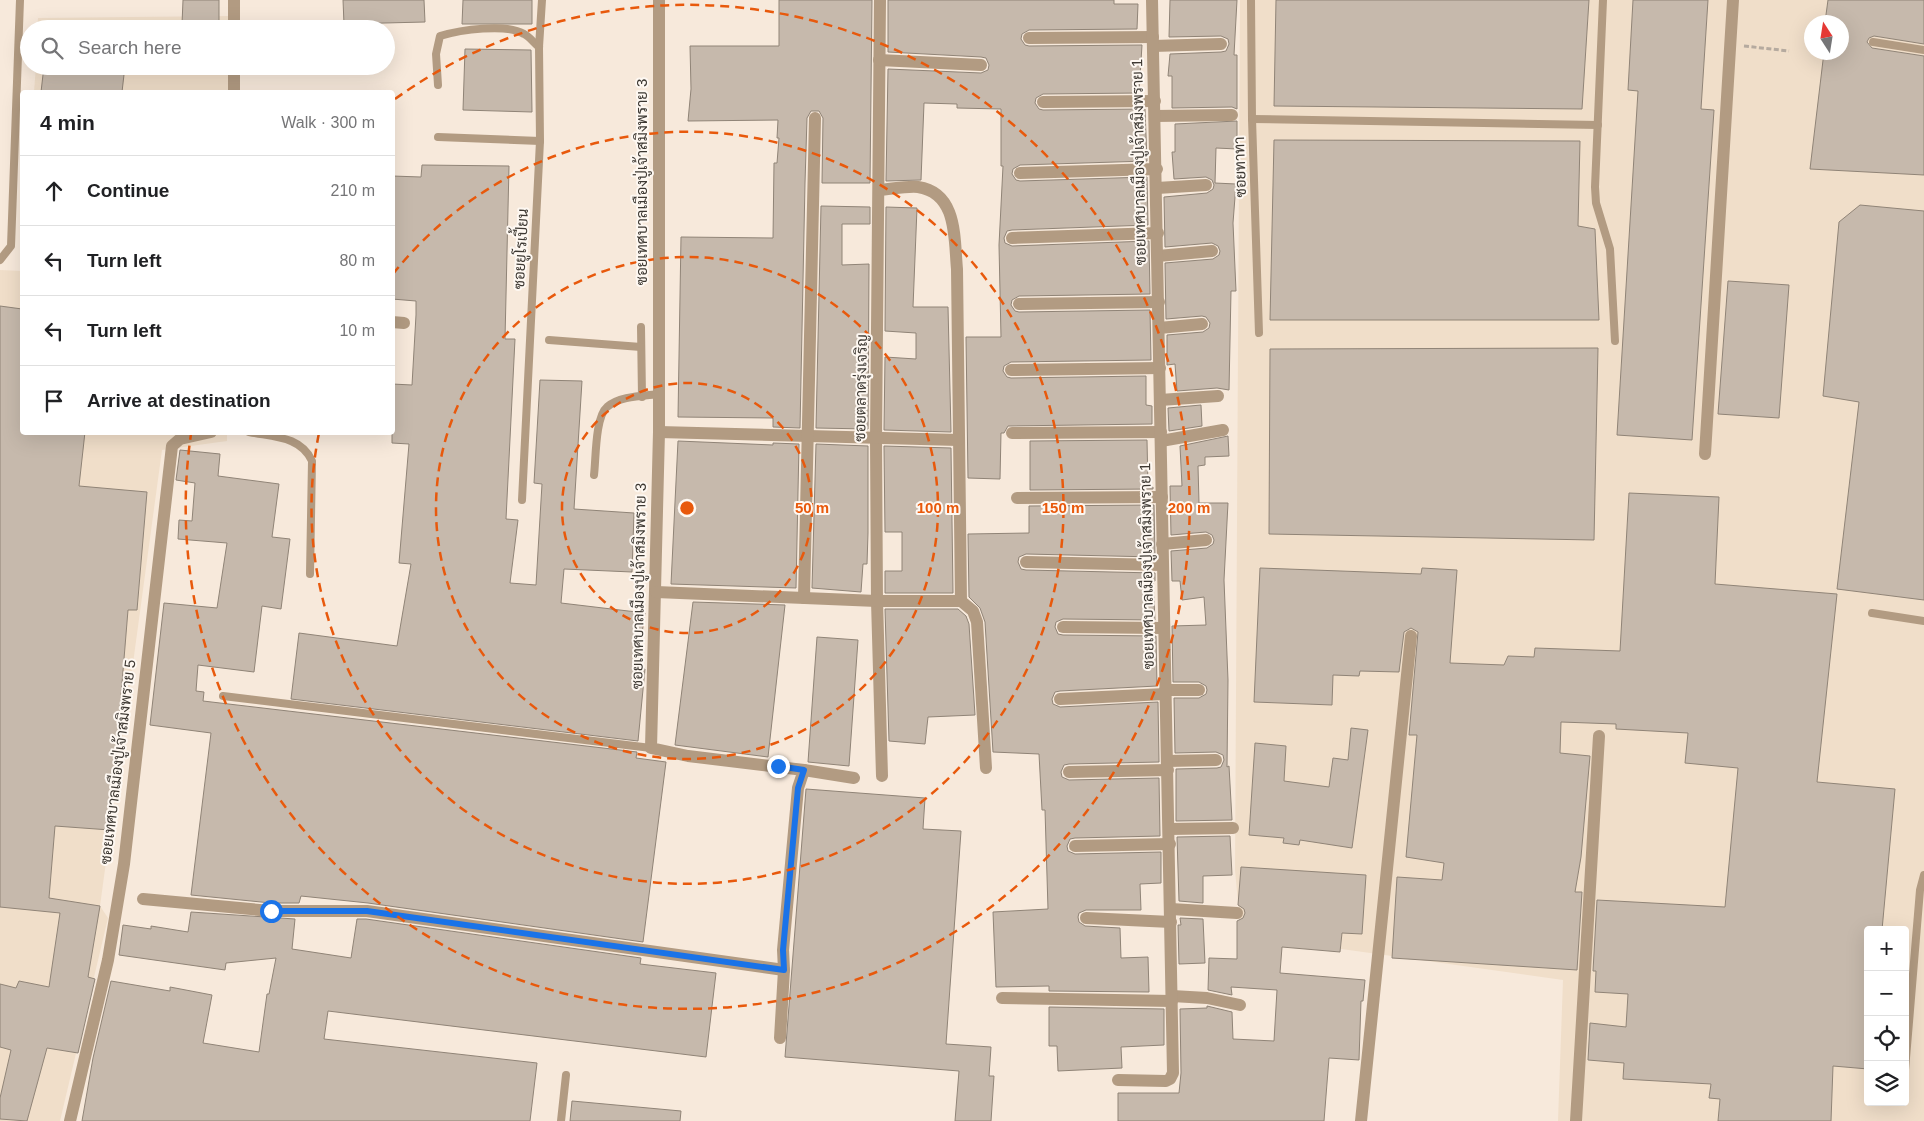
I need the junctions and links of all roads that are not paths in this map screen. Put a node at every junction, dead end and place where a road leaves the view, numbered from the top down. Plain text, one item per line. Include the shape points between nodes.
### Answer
1 (20, 0) edge
2 (234, 0) edge
3 (542, 0) edge
4 (658, 0) edge
5 (880, 0) edge
6 (1152, 0) edge
7 (1251, 0) edge
8 (1603, 0) edge
9 (1733, 0) edge
10 (234, 20) edge
11 (1029, 38) dead end
12 (1153, 41) junction
13 (1873, 42) dead end
14 (1221, 44) dead end
15 (539, 47) junction
16 (1924, 50) edge
17 (879, 60) junction
18 (981, 65) dead end
19 (234, 75) edge
20 (438, 85) dead end
21 (234, 90) edge
22 (1155, 101) junction
23 (1043, 102) dead end
24 (1232, 115) dead end
25 (1155, 116) junction
26 (815, 118) dead end
27 (1252, 119) junction
28 (1598, 125) junction
29 (438, 137) dead end
30 (540, 141) junction
31 (1157, 169) junction
32 (1020, 173) dead end
33 (1206, 185) dead end
34 (1157, 188) junction
35 (880, 190) junction
36 (1158, 232) junction
37 (1012, 238) dead end
38 (1212, 251) dead end
39 (1158, 256) junction
40 (0, 260) edge
41 (1159, 302) junction
42 (1019, 304) dead end
43 (1202, 324) dead end
44 (641, 327) dead end
45 (1159, 328) junction
46 (1259, 333) dead end
47 (549, 340) dead end
48 (1615, 341) dead end
49 (641, 347) junction
50 (1160, 368) junction
51 (1011, 370) dead end
52 (659, 394) junction
53 (1218, 396) dead end
54 (642, 397) junction
55 (1160, 400) junction
56 (1223, 430) dead end
57 (659, 432) junction
58 (1012, 433) dead end
59 (198, 435) edge
60 (262, 435) edge
61 (808, 437) junction
62 (1161, 437) junction
63 (876, 439) junction
64 (958, 440) junction
65 (1705, 454) dead end
66 (594, 475) dead end
67 (1162, 497) junction
68 (1017, 498) dead end
69 (522, 500) dead end
70 (1206, 540) dead end
71 (1162, 544) junction
72 (1026, 562) dead end
73 (1162, 565) junction
74 (310, 574) dead end
75 (656, 592) junction
76 (804, 598) junction
77 (961, 600) junction
78 (877, 601) junction
79 (1872, 613) dead end
80 (1924, 621) edge
81 (1063, 627) dead end
82 (1163, 628) junction
83 (1411, 636) dead end
84 (1199, 690) dead end
85 (1165, 692) junction
86 (223, 696) dead end
87 (1060, 700) dead end
88 (1599, 736) dead end
89 (651, 748) junction
90 (1216, 760) dead end
91 (1167, 766) junction
92 (986, 768) dead end
93 (804, 770) junction
94 (1069, 772) dead end
95 (882, 776) dead end
96 (854, 778) dead end
97 (1233, 828) dead end
98 (1170, 829) junction
99 (1170, 844) junction
100 (1075, 846) dead end
101 (1924, 875) edge
102 (143, 899) dead end
103 (1237, 913) dead end
104 (1171, 916) junction
105 (1086, 918) dead end
106 (784, 970) junction
107 (1002, 998) dead end
108 (1172, 999) junction
109 (1240, 1005) dead end
110 (780, 1038) dead end
111 (1906, 1061) edge
112 (566, 1075) dead end
113 (1118, 1080) dead end
114 (70, 1121) edge
115 (560, 1121) edge
116 (1361, 1121) edge
117 (1576, 1121) edge

1 - 40 lane via 11,246
2 - 10 street
3 - 15 lane, ซอยยูโรเปี้ยน
4 - 52 street, ซอยเทศบาลเมืองปู่เจ้าสมิงพราย 3
5 - 17 street, ซอยตลาดรุ่งเจริญ
6 - 12 street, ซอยเทศบาลเมืองปู่เจ้าสมิงพราย 1
7 - 27 lane, ซอยทาทา
8 - 28 lane
9 - 65 street
11 - 12 street
12 - 14 street
12 - 22 street, ซอยเทศบาลเมืองปู่เจ้าสมิงพราย 1
13 - 16 lane
15 - 20 lane via 523,33 502,29 457,31 440,36 436,54
15 - 30 lane, ซอยยูโรเปี้ยน
17 - 18 street
17 - 35 street, ซอยตลาดรุ่งเจริญ
19 - 21 street
22 - 23 street
22 - 25 street, ซอยเทศบาลเมืองปู่เจ้าสมิงพราย 1
24 - 25 street
25 - 31 street, ซอยเทศบาลเมืองปู่เจ้าสมิงพราย 1
26 - 61 street
27 - 28 lane
27 - 46 lane, ซอยทาทา
28 - 48 lane via 1596,203 1610,249
29 - 30 lane
30 - 69 lane, ซอยยูโรเปี้ยน
31 - 32 street
31 - 34 street, ซอยเทศบาลเมืองปู่เจ้าสมิงพราย 1
33 - 34 street
34 - 36 street, ซอยเทศบาลเมืองปู่เจ้าสมิงพราย 1
35 - 63 street, ซอยตลาดรุ่งเจริญ
35 - 64 street via 917,187 929,190 941,197 952,215 957,269
36 - 37 street
36 - 39 street, ซอยเทศบาลเมืองปู่เจ้าสมิงพราย 1
38 - 39 street
39 - 41 street, ซอยเทศบาลเมืองปู่เจ้าสมิงพราย 1
41 - 42 street
41 - 45 street, ซอยเทศบาลเมืองปู่เจ้าสมิงพราย 1
43 - 45 street
44 - 49 lane
45 - 50 street, ซอยเทศบาลเมืองปู่เจ้าสมิงพราย 1
47 - 49 lane
49 - 54 lane
50 - 51 street
50 - 55 street, ซอยเทศบาลเมืองปู่เจ้าสมิงพราย 1
52 - 54 lane
52 - 57 street, ซอยเทศบาลเมืองปู่เจ้าสมิงพราย 3
53 - 55 street
54 - 66 lane via 606,408 600,419
55 - 62 street, ซอยเทศบาลเมืองปู่เจ้าสมิงพราย 1
56 - 62 street
57 - 61 street
57 - 75 street, ซอยเทศบาลเมืองปู่เจ้าสมิงพราย 3
58 - 62 street
59 - 114 street, ซอยเทศบาลเมืองปู่เจ้าสมิงพราย 5 via 180,439 172,446 124,864 108,960
60 - 74 lane via 298,443 307,450 312,461
61 - 63 street
61 - 76 street
62 - 67 street, ซอยเทศบาลเมืองปู่เจ้าสมิงพราย 1
63 - 64 street
63 - 78 street, ซอยตลาดรุ่งเจริญ
64 - 77 street
67 - 68 street
67 - 71 street, ซอยเทศบาลเมืองปู่เจ้าสมิงพราย 1
70 - 71 street
71 - 73 street, ซอยเทศบาลเมืองปู่เจ้าสมิงพราย 1
72 - 73 street
73 - 82 street, ซอยเทศบาลเมืองปู่เจ้าสมิงพราย 1
75 - 76 street
75 - 89 street, ซอยเทศบาลเมืองปู่เจ้าสมิงพราย 3
76 - 78 street
77 - 78 street
77 - 92 street via 973,611 977,622
78 - 95 street, ซอยตลาดรุ่งเจริญ
79 - 80 lane
81 - 82 street
82 - 85 street, ซอยเทศบาลเมืองปู่เจ้าสมิงพราย 1
83 - 116 street
84 - 85 street
85 - 87 street
85 - 91 street, ซอยเทศบาลเมืองปู่เจ้าสมิงพราย 1
86 - 89 lane
88 - 117 street
89 - 93 street via 688,756
90 - 91 street
91 - 94 street
91 - 98 street, ซอยเทศบาลเมืองปู่เจ้าสมิงพราย 1
93 - 96 street
93 - 106 street via 798,788 783,950
97 - 98 street
98 - 99 street, ซอยเทศบาลเมืองปู่เจ้าสมิงพราย 1
99 - 100 street
99 - 104 street, ซอยเทศบาลเมืองปู่เจ้าสมิงพราย 1
101 - 111 lane via 1920,890
102 - 106 street via 271,911 367,911
103 - 104 street
104 - 105 street
104 - 108 street, ซอยเทศบาลเมืองปู่เจ้าสมิงพราย 1
106 - 110 street
107 - 108 street
108 - 109 street via 1207,998
108 - 113 street, ซอยเทศบาลเมืองปู่เจ้าสมิงพราย 1 via 1172,1076 1166,1081
112 - 115 lane

